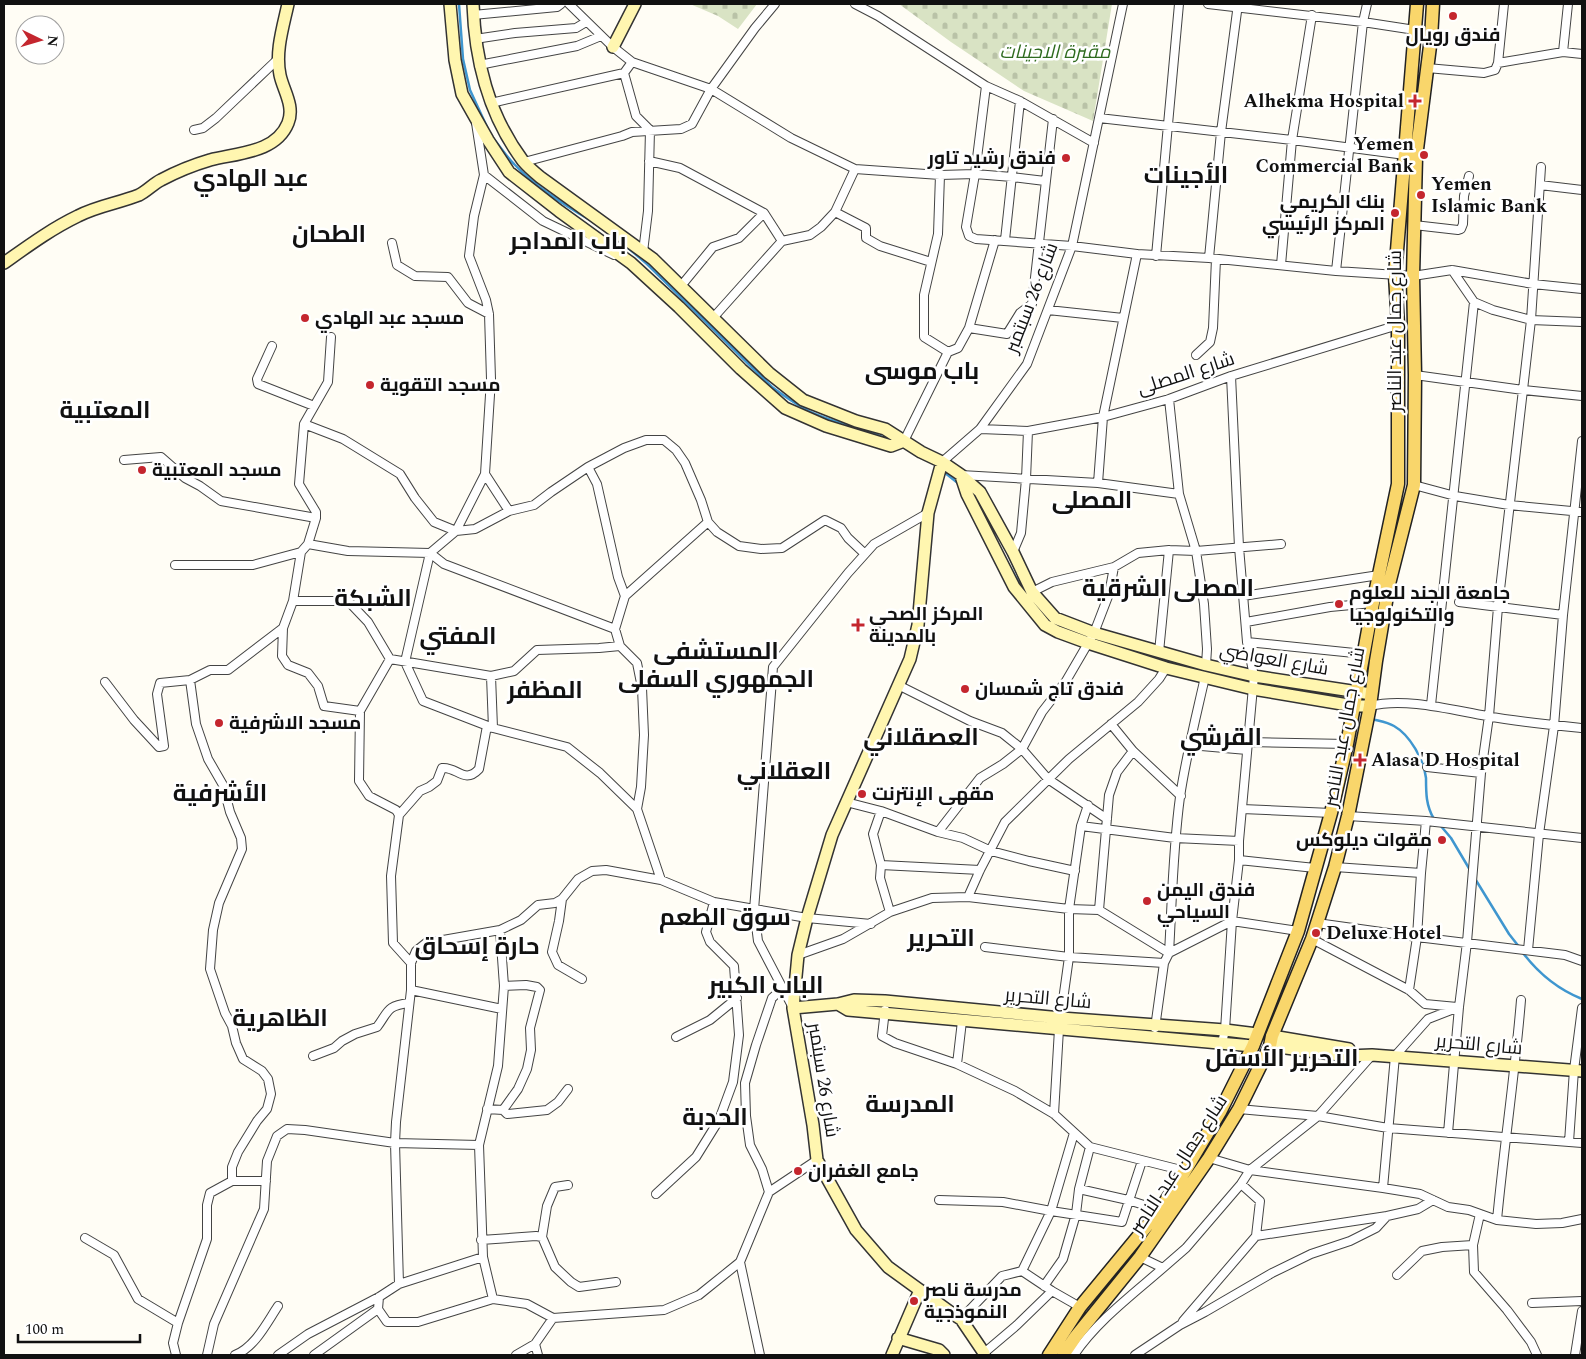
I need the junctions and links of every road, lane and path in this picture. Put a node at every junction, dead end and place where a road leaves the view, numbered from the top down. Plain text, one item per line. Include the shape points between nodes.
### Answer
1 (288, 4) edge
2 (450, 4) edge
3 (561, 4) edge
4 (568, 4) edge
5 (635, 4) edge
6 (775, 4) edge
7 (855, 4) edge
8 (1123, 4) edge
9 (1179, 4) edge
10 (1208, 4) edge
11 (1367, 4) edge
12 (1417, 4) edge
13 (1433, 4) edge
14 (1504, 4) edge
15 (1568, 4) edge
16 (1238, 5) edge
17 (473, 10) edge
18 (1312, 16) junction
19 (586, 22) junction
20 (1363, 22) junction
21 (1415, 30) junction
22 (601, 36) junction
23 (475, 39) junction
24 (613, 47) junction
25 (1563, 52) junction
26 (1582, 54) edge
27 (278, 59) junction
28 (632, 62) junction
29 (1498, 63) junction
30 (479, 65) junction
31 (1427, 68) junction
32 (624, 73) junction
33 (986, 86) junction
34 (711, 89) junction
35 (1020, 101) junction
36 (491, 103) junction
37 (474, 115) junction
38 (1099, 118) junction
39 (1053, 119) junction
40 (1169, 127) junction
41 (194, 130) dead end
42 (650, 130) junction
43 (1221, 132) junction
44 (1292, 140) junction
45 (1094, 143) junction
46 (1350, 148) junction
47 (1405, 155) junction
48 (649, 161) junction
49 (524, 162) junction
50 (1541, 167) dead end
51 (855, 169) junction
52 (975, 174) junction
53 (484, 175) junction
54 (940, 175) junction
55 (1469, 176) dead end
56 (1012, 177) junction
57 (1045, 181) junction
58 (1540, 185) junction
59 (1582, 190) edge
60 (835, 212) junction
61 (764, 213) junction
62 (1414, 225) junction
63 (995, 240) junction
64 (1005, 240) junction
65 (782, 241) junction
66 (392, 243) dead end
67 (1038, 244) junction
68 (1072, 246) junction
69 (643, 252) junction
70 (1137, 254) junction
71 (1156, 256) junction
72 (1213, 259) junction
73 (931, 262) junction
74 (4, 263) edge
75 (631, 264) junction
76 (1281, 265) junction
77 (1452, 270) junction
78 (1336, 271) junction
79 (1395, 275) junction
80 (1412, 276) junction
81 (1533, 284) junction
82 (680, 286) junction
83 (1582, 289) edge
84 (1474, 302) junction
85 (1048, 310) junction
86 (489, 314) junction
87 (713, 318) junction
88 (1123, 318) junction
89 (1531, 320) junction
90 (1582, 322) edge
91 (1398, 325) junction
92 (969, 328) junction
93 (331, 337) dead end
94 (272, 346) dead end
95 (948, 352) junction
96 (1196, 355) dead end
97 (1415, 375) junction
98 (1231, 376) junction
99 (1466, 382) junction
100 (1523, 390) junction
101 (1582, 396) edge
102 (1169, 399) junction
103 (314, 406) junction
104 (1103, 417) junction
105 (304, 424) junction
106 (980, 429) junction
107 (1028, 431) junction
108 (904, 441) junction
109 (1582, 441) edge
110 (124, 460) dead end
111 (942, 462) junction
112 (588, 467) junction
113 (485, 474) junction
114 (961, 475) junction
115 (1026, 479) junction
116 (1098, 483) junction
117 (1414, 485) junction
118 (1179, 494) junction
119 (1454, 496) junction
120 (1509, 505) junction
121 (508, 511) junction
122 (1578, 512) edge
123 (928, 513) junction
124 (316, 518) junction
125 (708, 522) junction
126 (456, 531) junction
127 (308, 544) junction
128 (1281, 544) dead end
129 (1239, 547) junction
130 (1169, 550) junction
131 (1196, 551) junction
132 (301, 552) junction
133 (1013, 552) junction
134 (430, 553) junction
135 (866, 554) junction
136 (175, 565) dead end
137 (1114, 567) junction
138 (1379, 575) junction
139 (1032, 592) junction
140 (625, 596) junction
141 (1243, 596) junction
142 (293, 601) junction
143 (1460, 602) dead end
144 (1373, 603) junction
145 (1498, 606) junction
146 (1564, 615) junction
147 (1246, 622) junction
148 (283, 628) junction
149 (615, 629) junction
150 (1091, 638) junction
151 (1247, 642) junction
152 (620, 646) junction
153 (1159, 652) junction
154 (1364, 654) junction
155 (390, 659) junction
156 (405, 662) junction
157 (1166, 668) junction
158 (1206, 671) junction
159 (491, 676) junction
160 (1254, 676) junction
161 (190, 680) junction
162 (106, 682) dead end
163 (898, 685) junction
164 (1253, 689) junction
165 (1357, 691) junction
166 (1375, 701) junction
167 (1431, 705) junction
168 (1354, 706) junction
169 (360, 711) junction
170 (1489, 716) junction
171 (1111, 724) junction
172 (1554, 726) junction
173 (490, 727) junction
174 (1582, 728) edge
175 (1347, 744) junction
176 (1190, 745) junction
177 (1248, 746) junction
178 (1022, 749) junction
179 (1134, 751) junction
180 (1427, 767) dead end
181 (1481, 773) junction
182 (1048, 778) junction
183 (1180, 796) junction
184 (846, 802) junction
185 (1088, 805) junction
186 (637, 809) junction
187 (1242, 810) junction
188 (881, 811) junction
189 (1331, 813) junction
190 (399, 815) junction
191 (1348, 816) junction
192 (1107, 819) junction
193 (1426, 821) junction
194 (1081, 826) junction
195 (1477, 827) junction
196 (1106, 829) junction
197 (938, 832) junction
198 (1539, 834) junction
199 (1175, 838) junction
200 (1582, 838) edge
201 (1239, 841) junction
202 (991, 851) junction
203 (1239, 860) junction
204 (881, 865) junction
205 (1335, 867) junction
206 (1315, 868) junction
207 (980, 870) junction
208 (1075, 871) junction
209 (1421, 873) junction
210 (660, 880) junction
211 (968, 897) junction
212 (562, 898) junction
213 (714, 902) junction
214 (1069, 909) junction
215 (754, 910) junction
216 (1099, 910) junction
217 (890, 912) junction
218 (807, 918) junction
219 (1232, 921) junction
220 (1317, 923) junction
221 (871, 924) junction
222 (500, 930) junction
223 (1298, 930) junction
224 (1417, 937) junction
225 (1312, 939) junction
226 (1468, 942) junction
227 (985, 947) dead end
228 (1528, 950) junction
229 (1169, 953) junction
230 (798, 955) junction
231 (1069, 957) junction
232 (1582, 961) edge
233 (411, 963) junction
234 (1164, 963) junction
235 (582, 979) dead end
236 (504, 986) junction
237 (783, 988) junction
238 (411, 990) junction
239 (1408, 990) junction
240 (736, 998) junction
241 (1521, 1000) dead end
242 (409, 1003) junction
243 (885, 1007) junction
244 (1459, 1007) junction
245 (793, 1008) junction
246 (1582, 1008) edge
247 (502, 1009) junction
248 (962, 1021) junction
249 (1060, 1024) junction
250 (1225, 1030) junction
251 (1155, 1031) junction
252 (676, 1038) dead end
253 (1255, 1040) junction
254 (1271, 1041) junction
255 (1222, 1043) junction
256 (1372, 1055) junction
257 (313, 1056) dead end
258 (1395, 1056) junction
259 (1455, 1061) junction
260 (957, 1064) junction
261 (1515, 1066) junction
262 (1578, 1070) edge
263 (568, 1089) dead end
264 (487, 1109) junction
265 (1239, 1109) junction
266 (503, 1110) junction
267 (1054, 1114) junction
268 (1318, 1116) junction
269 (1388, 1128) junction
270 (1074, 1133) junction
271 (1448, 1133) junction
272 (1505, 1138) junction
273 (1569, 1142) junction
274 (395, 1143) junction
275 (1582, 1143) edge
276 (479, 1145) junction
277 (1090, 1147) junction
278 (1209, 1158) junction
279 (817, 1160) junction
280 (1142, 1161) junction
281 (1250, 1170) junction
282 (1185, 1171) junction
283 (232, 1180) junction
284 (266, 1181) junction
285 (1241, 1184) junction
286 (568, 1185) dead end
287 (1383, 1188) junction
288 (1079, 1189) junction
289 (769, 1192) junction
290 (656, 1194) dead end
291 (939, 1200) dead end
292 (1128, 1200) junction
293 (1432, 1200) junction
294 (1160, 1210) junction
295 (1051, 1211) junction
296 (1076, 1214) junction
297 (1480, 1214) junction
298 (1388, 1216) junction
299 (1582, 1219) edge
300 (1497, 1220) junction
301 (1256, 1236) junction
302 (542, 1237) junction
303 (85, 1238) dead end
304 (482, 1240) junction
305 (1473, 1245) junction
306 (483, 1256) junction
307 (1140, 1257) junction
308 (740, 1262) junction
309 (1163, 1268) junction
310 (1022, 1271) junction
311 (1397, 1275) dead end
312 (616, 1282) dead end
313 (399, 1284) junction
314 (1044, 1286) junction
315 (920, 1290) junction
316 (1052, 1291) junction
317 (379, 1297) junction
318 (493, 1299) junction
319 (1582, 1301) edge
320 (1532, 1303) dead end
321 (278, 1306) dead end
322 (1080, 1308) junction
323 (378, 1309) junction
324 (1582, 1311) edge
325 (553, 1318) junction
326 (962, 1318) junction
327 (178, 1324) junction
328 (1180, 1325) junction
329 (898, 1338) junction
330 (535, 1344) junction
331 (984, 1354) edge
332 (176, 1355) edge
333 (207, 1355) edge
334 (235, 1355) edge
335 (278, 1355) edge
336 (314, 1355) edge
337 (516, 1355) edge
338 (538, 1355) edge
339 (760, 1355) edge
340 (892, 1355) edge
341 (944, 1355) edge
342 (1049, 1355) edge
343 (1063, 1355) edge
344 (1074, 1355) edge
345 (1135, 1355) edge
346 (1537, 1355) edge
347 (1575, 1355) edge

1 - 27 main road
2 - 37 main road via 462,94
3 - 17 street
4 - 19 street
5 - 24 main road
6 - 34 street
7 - 33 street
8 - 38 street, شارع 26 سبتمبر
9 - 40 street
10 - 16 street
11 - 20 street
12 - 21 main road, شارع جمال عبد الناصر
13 - 31 main road, شارع جمال عبد الناصر
14 - 29 street
15 - 25 street
16 - 18 street
16 - 43 street
17 - 23 main road
18 - 20 street
18 - 44 street
19 - 22 street
19 - 23 street via 576,28
20 - 21 street
20 - 46 street
21 - 47 main road, شارع جمال عبد الناصر
22 - 24 street
22 - 30 street via 577,46
23 - 30 main road
24 - 28 street
25 - 26 street
25 - 29 street
27 - 41 street via 216,118
27 - 74 main road via 290,105 289,121 281,136 266,146 181,170 140,194 79,215
28 - 32 street
28 - 34 street
29 - 31 street via 1495,70 1484,73
30 - 36 main road
31 - 62 main road, شارع جمال عبد الناصر via 1416,157
32 - 36 street
32 - 42 street via 636,116
33 - 35 street
33 - 52 street
34 - 42 street via 692,124 681,129
34 - 51 street via 791,138
35 - 39 street
35 - 56 street
36 - 49 main road
37 - 53 street
37 - 75 main road via 509,172
38 - 40 street
38 - 45 street, شارع 26 سبتمبر
39 - 45 street
39 - 57 street
40 - 43 street
40 - 71 street
42 - 48 street
42 - 49 street
43 - 44 street
43 - 72 street
44 - 46 street
44 - 76 street
45 - 68 street, شارع 26 سبتمبر
46 - 47 street
46 - 78 street
47 - 79 main road, شارع جمال عبد الناصر
48 - 61 street via 680,168
48 - 69 street
49 - 69 main road
50 - 58 street
51 - 54 street
51 - 60 street
52 - 54 street
52 - 56 street
52 - 63 street via 966,227 969,236
53 - 75 street via 543,221
53 - 86 street via 474,216 470,256
54 - 73 street via 938,234
55 - 62 street via 1461,229
56 - 57 street
56 - 64 street
57 - 67 street
58 - 59 street
58 - 81 street
60 - 65 street via 810,235
60 - 73 street via 866,228 866,238 880,246
61 - 65 street
61 - 82 street via 739,238 713,247
62 - 80 main road, شارع جمال عبد الناصر
63 - 64 street
63 - 92 street
64 - 67 street
65 - 87 street
66 - 86 street via 396,265 415,276 448,278 468,303
67 - 68 street
67 - 92 street via 1032,304 1020,313 1007,334
68 - 70 street
68 - 85 street, شارع 26 سبتمبر
69 - 75 main road
69 - 82 main road
70 - 71 street
70 - 88 street
71 - 72 street
72 - 76 street
72 - 96 street via 1214,328 1210,342
73 - 95 street via 924,294 924,337
75 - 108 main road via 785,408 826,426 891,446
76 - 78 street
77 - 80 street
77 - 81 street
77 - 84 street
78 - 79 street
79 - 80 street
79 - 91 main road, شارع جمال عبد الناصر
80 - 97 main road, شارع جمال عبد الناصر
81 - 83 street
81 - 89 street
82 - 87 main road
84 - 89 street
84 - 99 street
85 - 88 street
85 - 106 street, شارع 26 سبتمبر via 1027,364
86 - 113 street via 491,379
87 - 108 main road via 769,373 803,400 885,429
88 - 104 street
89 - 90 street
89 - 100 street
91 - 98 street, شارع المصلى
91 - 138 main road, شارع جمال عبد الناصر via 1398,484
92 - 95 street via 958,348
93 - 103 street via 328,382
94 - 103 street via 257,379 258,384
95 - 108 street
97 - 99 street
97 - 117 main road, شارع جمال عبد الناصر
98 - 102 street, شارع المصلى
98 - 129 street
99 - 100 street
99 - 119 street
100 - 101 street
100 - 120 street
102 - 104 street, شارع المصلى
102 - 118 street
103 - 105 street
104 - 107 street, شارع المصلى
104 - 116 street
105 - 124 street via 299,484 313,505
105 - 126 street via 343,439 400,474 434,522
106 - 107 street, شارع المصلى
106 - 111 street, شارع 26 سبتمبر
107 - 115 street
108 - 111 main road
109 - 122 street
110 - 124 street via 161,457 184,478 221,501
111 - 114 main road
111 - 123 main road, شارع 26 سبتمبر
112 - 121 street via 534,505
112 - 125 street via 646,440 664,440 686,462
112 - 140 street via 598,484
113 - 121 street
113 - 126 street
114 - 115 street
114 - 133 main road, شارع العواضي via 980,492
114 - 150 main road, شارع العواضي via 967,494 1014,587 1045,624 1058,632
115 - 116 street
115 - 133 street via 1021,534
116 - 118 street
117 - 119 street
117 - 166 main road, شارع جمال عبد الناصر via 1389,584
118 - 131 street
119 - 120 street
119 - 167 street
120 - 122 street
120 - 145 street
121 - 126 street via 475,529
122 - 146 street
123 - 135 street via 874,544
123 - 163 main road, شارع 26 سبتمبر via 918,625 910,659
124 - 127 street
125 - 135 street via 739,546 761,549 782,548 825,520 841,528
125 - 140 street
126 - 134 street
127 - 132 street
127 - 134 street via 348,551
128 - 129 street
129 - 131 street
129 - 141 street
130 - 131 street
130 - 137 street via 1138,553
130 - 153 street
131 - 158 street via 1204,604
132 - 136 street via 254,565
132 - 142 street
133 - 139 main road, شارع العواضي
134 - 149 street via 444,564
134 - 156 street
135 - 215 street via 773,667
137 - 139 street via 1052,582
137 - 150 street via 1109,594
138 - 141 street
138 - 144 main road, شارع جمال عبد الناصر
139 - 150 main road, شارع العواضي via 1055,618
140 - 149 street
141 - 147 street
142 - 148 street
142 - 155 street via 348,601 368,622
143 - 145 street
144 - 147 street
144 - 154 main road, شارع جمال عبد الناصر
145 - 146 street
145 - 170 street
146 - 172 street
147 - 151 street
148 - 161 street via 228,670 210,670
148 - 169 street via 282,656 288,666 308,673 318,686 324,706
149 - 152 street
150 - 153 main road, شارع العواضي
150 - 157 main road, شارع العواضي
150 - 178 street via 1066,681 1042,712
151 - 154 street
151 - 160 street
152 - 159 street via 537,650 514,671
152 - 186 street via 637,662 642,688 644,735
153 - 158 main road, شارع العواضي
154 - 165 main road, شارع جمال عبد الناصر
155 - 156 street
155 - 169 street
156 - 159 street
156 - 173 street via 423,701
157 - 158 main road, شارع العواضي
157 - 171 street via 1138,702
158 - 160 main road, شارع العواضي
158 - 164 main road, شارع العواضي
158 - 176 street
159 - 173 street
160 - 164 street
160 - 165 main road, شارع العواضي
161 - 162 street via 160,683 157,694 164,746 159,747
161 - 283 street via 196,724 208,759 223,785 242,849 219,903 210,969 243,1059 268,1078 272,1094 267,1109 238,1152 232,1168
163 - 178 street via 970,721 1002,733
163 - 184 main road, شارع 26 سبتمبر
164 - 168 main road, شارع العواضي
164 - 177 street
165 - 166 main road, شارع العواضي
165 - 168 main road, شارع جمال عبد الناصر
166 - 167 street
166 - 168 main road, شارع العواضي
166 - 191 main road, شارع جمال عبد الناصر
167 - 170 street
168 - 175 main road, شارع جمال عبد الناصر
169 - 190 street via 359,781 369,796 396,810
170 - 172 street
170 - 181 street
171 - 179 street
171 - 182 street
172 - 174 street
172 - 198 street
173 - 186 street via 567,747
173 - 190 street via 475,774 463,776 442,768 437,781 420,791
175 - 177 street
175 - 189 main road, شارع جمال عبد الناصر
176 - 177 street
176 - 183 street
177 - 187 street
178 - 182 street
178 - 197 street via 980,778
179 - 183 street
179 - 192 street via 1117,772 1109,795
180 - 181 street
181 - 195 street
182 - 185 street
182 - 202 street via 1005,822
183 - 199 street
184 - 188 street
184 - 218 main road, شارع 26 سبتمبر via 832,834
185 - 192 street
185 - 194 street
186 - 210 street
187 - 189 street
187 - 201 street
188 - 197 street
188 - 204 street via 873,834
189 - 206 main road, شارع جمال عبد الناصر
190 - 233 street via 391,876 393,943
191 - 193 street
191 - 205 main road, شارع جمال عبد الناصر
192 - 196 street
193 - 195 street
193 - 209 street
194 - 196 street
194 - 208 street
195 - 198 street
195 - 226 street
196 - 199 street
196 - 216 street
197 - 202 street via 963,838
198 - 200 street
198 - 228 street
199 - 201 street
199 - 229 street
201 - 203 street
202 - 207 street
202 - 208 street
203 - 206 street
203 - 219 street
204 - 207 street
204 - 217 street via 880,878
205 - 209 street
205 - 220 main road, شارع جمال عبد الناصر
206 - 223 main road, شارع جمال عبد الناصر
207 - 211 street
208 - 214 street
209 - 224 street
210 - 212 street via 606,870 592,871 578,879
210 - 213 street
211 - 214 street
211 - 217 street via 932,898
212 - 222 street via 554,903 538,905 521,920
212 - 235 street via 552,952 558,965
213 - 215 street
213 - 240 street via 706,932 710,942 734,966
214 - 216 street
214 - 231 street
215 - 218 street
215 - 237 street via 758,941
216 - 229 street
217 - 221 street
218 - 221 street
218 - 230 main road, شارع 26 سبتمبر
219 - 223 street
219 - 229 street
219 - 250 street
220 - 224 street
220 - 225 main road, شارع جمال عبد الناصر
221 - 230 street via 843,939
222 - 233 street via 426,943 416,951
222 - 236 street
223 - 253 main road, شارع جمال عبد الناصر
224 - 226 street
224 - 239 street
225 - 239 street
225 - 254 main road, شارع جمال عبد الناصر
226 - 228 street
226 - 244 street
227 - 231 street
228 - 232 street via 1565,954
229 - 234 street
230 - 245 main road, شارع 26 سبتمبر
231 - 234 street
231 - 249 street
233 - 238 street
234 - 251 street
236 - 247 street
236 - 266 street via 526,985 540,990 530,1028 531,1050 527,1070
237 - 245 street
237 - 289 street via 772,998 745,1083 750,1145
238 - 242 street
238 - 247 street
239 - 244 street via 1425,1004
240 - 252 street via 710,1020
240 - 290 street via 739,1035 733,1082 719,1120 696,1157
241 - 261 street
242 - 257 street via 388,1010 377,1028 355,1034 334,1048
242 - 274 street
243 - 245 main road, شارع التحرير via 854,1000
243 - 248 main road, شارع التحرير
243 - 249 main road, شارع التحرير
243 - 260 street via 882,1036
244 - 258 street via 1428,1019
244 - 259 street
245 - 279 main road, شارع 26 سبتمبر
246 - 262 street
247 - 264 street via 498,1066
248 - 249 main road, شارع التحرير
248 - 260 street
249 - 251 main road, شارع التحرير
249 - 267 street
250 - 251 main road, شارع التحرير
250 - 253 main road, شارع التحرير
250 - 255 street
251 - 255 main road, شارع التحرير
253 - 255 main road, شارع التحرير
253 - 282 main road, شارع جمال عبد الناصر via 1220,1112
254 - 256 main road, شارع التحرير via 1347,1056
254 - 265 main road, شارع جمال عبد الناصر
256 - 258 main road, شارع التحرير
256 - 268 street
258 - 259 main road, شارع التحرير
258 - 269 street
259 - 261 main road, شارع التحرير
259 - 271 street
260 - 267 street via 1015,1091
261 - 262 main road, شارع التحرير
261 - 272 street
262 - 273 street
263 - 266 street via 548,1110 507,1114
264 - 266 street
264 - 276 street
265 - 268 street
265 - 278 main road, شارع جمال عبد الناصر
267 - 270 street
268 - 269 street
268 - 281 street
269 - 271 street
269 - 287 street
270 - 277 street
270 - 295 street
271 - 272 street
272 - 273 street
272 - 300 street
273 - 275 street
274 - 276 street
274 - 284 street via 287,1129 277,1136 267,1161
274 - 313 street
276 - 304 street
277 - 280 street
277 - 288 street
278 - 281 street
278 - 307 main road, شارع جمال عبد الناصر
279 - 289 street
279 - 315 main road, شارع 26 سبتمبر via 856,1230 888,1267
280 - 282 street
280 - 292 street
281 - 285 street
281 - 287 street
282 - 294 main road, شارع جمال عبد الناصر
283 - 284 street
283 - 327 street via 210,1193 206,1205 207,1239
284 - 333 street via 264,1209 214,1324
285 - 301 street via 1260,1201
285 - 309 street via 1186,1248
286 - 302 street via 555,1187 547,1206
287 - 293 street via 1420,1194
288 - 292 street
288 - 296 street
289 - 308 street
291 - 295 street via 1003,1202
292 - 294 street
292 - 296 street via 1122,1222
293 - 297 street
293 - 298 street via 1418,1209
294 - 322 main road, شارع جمال عبد الناصر
295 - 296 street
295 - 310 street
296 - 314 street via 1063,1259
297 - 300 street
297 - 305 street
298 - 301 street
298 - 328 street via 1376,1228 1311,1254
299 - 300 street via 1536,1224
301 - 328 street
302 - 304 street
302 - 312 street via 555,1267 571,1282 579,1286
303 - 327 street via 114,1254 138,1299
304 - 306 street
305 - 311 street via 1442,1246 1422,1251
305 - 346 street via 1474,1272 1512,1316
306 - 313 street
306 - 318 street
307 - 309 street
307 - 343 main road, شارع جمال عبد الناصر
308 - 325 street via 699,1295 664,1310
308 - 339 street
309 - 344 street via 1108,1316
310 - 314 street
310 - 326 street via 1002,1276
313 - 317 street
314 - 316 street
315 - 326 main road, شارع 26 سبتمبر
315 - 329 main road
316 - 322 street
316 - 331 street
317 - 323 street
317 - 335 street via 308,1334
318 - 323 street via 418,1322 387,1322
318 - 325 street via 527,1304
319 - 320 street
321 - 334 street via 255,1341 245,1352
322 - 342 main road, شارع جمال عبد الناصر
323 - 336 street
324 - 347 street
325 - 330 street
326 - 331 main road, شارع 26 سبتمبر
327 - 332 street via 173,1343
328 - 345 street
329 - 340 main road
329 - 341 main road via 939,1350
330 - 337 street
330 - 338 street

